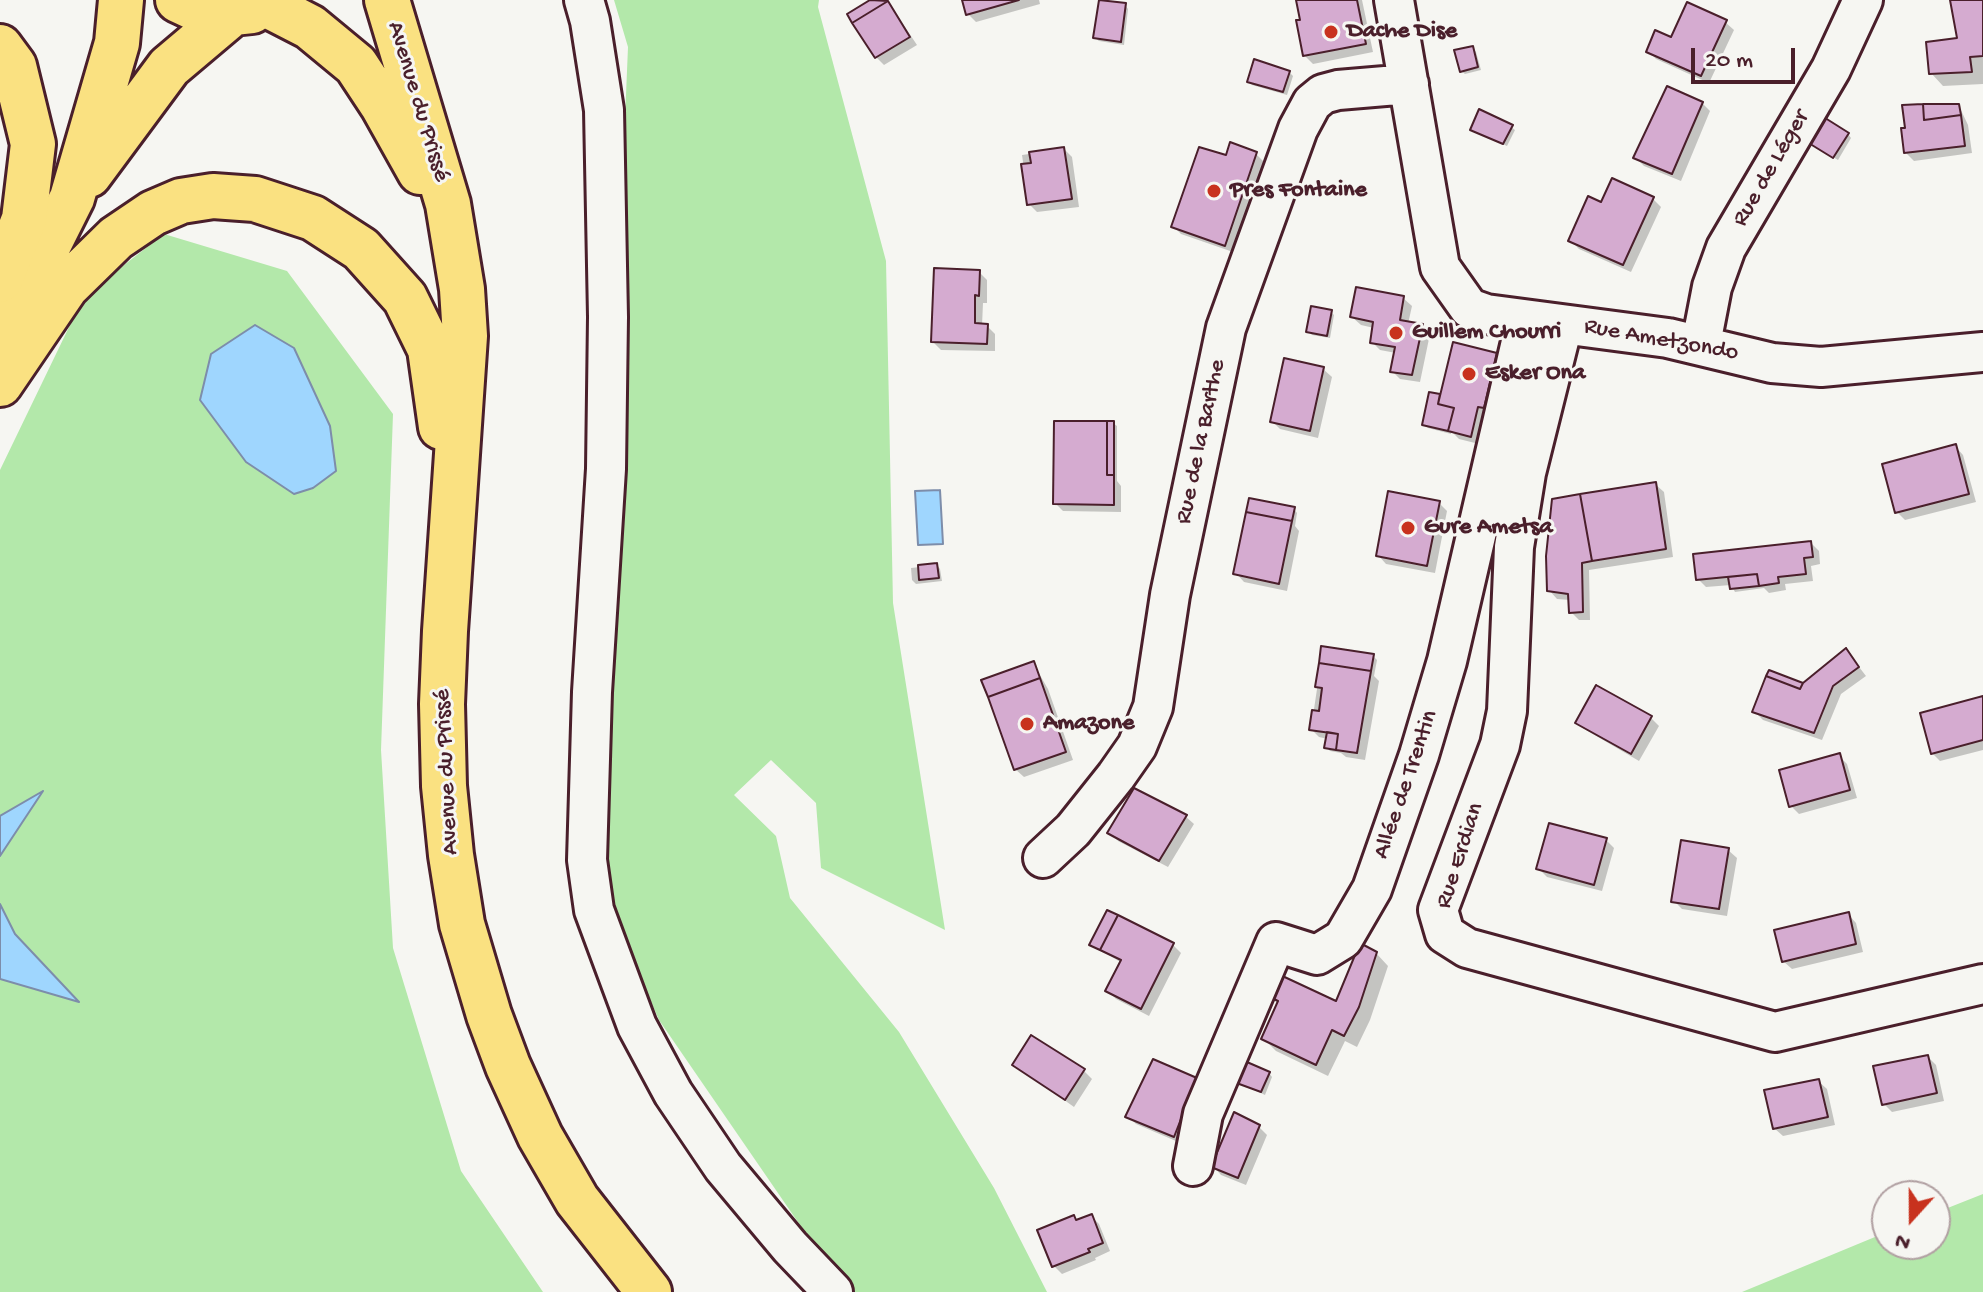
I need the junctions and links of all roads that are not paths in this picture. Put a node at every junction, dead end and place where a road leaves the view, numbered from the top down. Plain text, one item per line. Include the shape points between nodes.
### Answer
1 (121, 0) edge
2 (178, 0) edge
3 (387, 0) edge
4 (584, 0) edge
5 (1394, 0) edge
6 (1863, 0) edge
7 (268, 7) edge
8 (0, 47) edge
9 (1409, 84) junction
10 (72, 198) junction
11 (448, 204) junction
12 (0, 280) edge
13 (1526, 320) junction
14 (1563, 325) junction
15 (0, 342) edge
16 (1701, 344) junction
17 (1983, 352) edge
18 (0, 384) edge
19 (453, 508) junction
20 (1043, 858) dead end
21 (1983, 984) edge
22 (1193, 1166) dead end
23 (649, 1292) edge
24 (833, 1292) edge

1 - 10 main road via 117,43
2 - 7 main road, Avenue du Prissé via 193,7
3 - 11 main road, Avenue du Prissé
4 - 24 street via 604,110 608,317 587,860 594,910 637,1026 673,1093 723,1167
5 - 9 street, Rue Ametzondo
6 - 16 street, Rue de Léger via 1831,69 1726,248
7 - 10 main road via 169,67
7 - 11 main road, Avenue du Prissé via 310,27 356,65 425,180
8 - 12 main road via 14,66 33,144 24,219
9 - 13 street, Rue Ametzondo via 1440,267 1469,308
9 - 20 street, Rue de la Barthe via 1323,94 1298,129 1226,328 1170,595 1153,707 1137,746 1116,776
10 - 15 main road
11 - 19 main road, Avenue du Prissé via 465,336
13 - 14 street, Rue Ametzondo
13 - 22 street, Allée de Trentin via 1447,661 1372,889 1343,939 1317,955 1276,942 1203,1114
14 - 16 street, Rue Ametzondo
14 - 21 street, Rue Erdian via 1526,473 1514,547 1507,711 1500,745 1438,910 1445,934 1467,948 1775,1032
16 - 17 street, Rue Ametzondo via 1772,363 1821,367
18 - 19 main road via 66,287 116,238 181,201 213,196 255,199 313,218 361,249 405,298 430,349
19 - 23 main road, Avenue du Prissé via 443,689 444,786 462,924 489,1015 540,1136 577,1200

